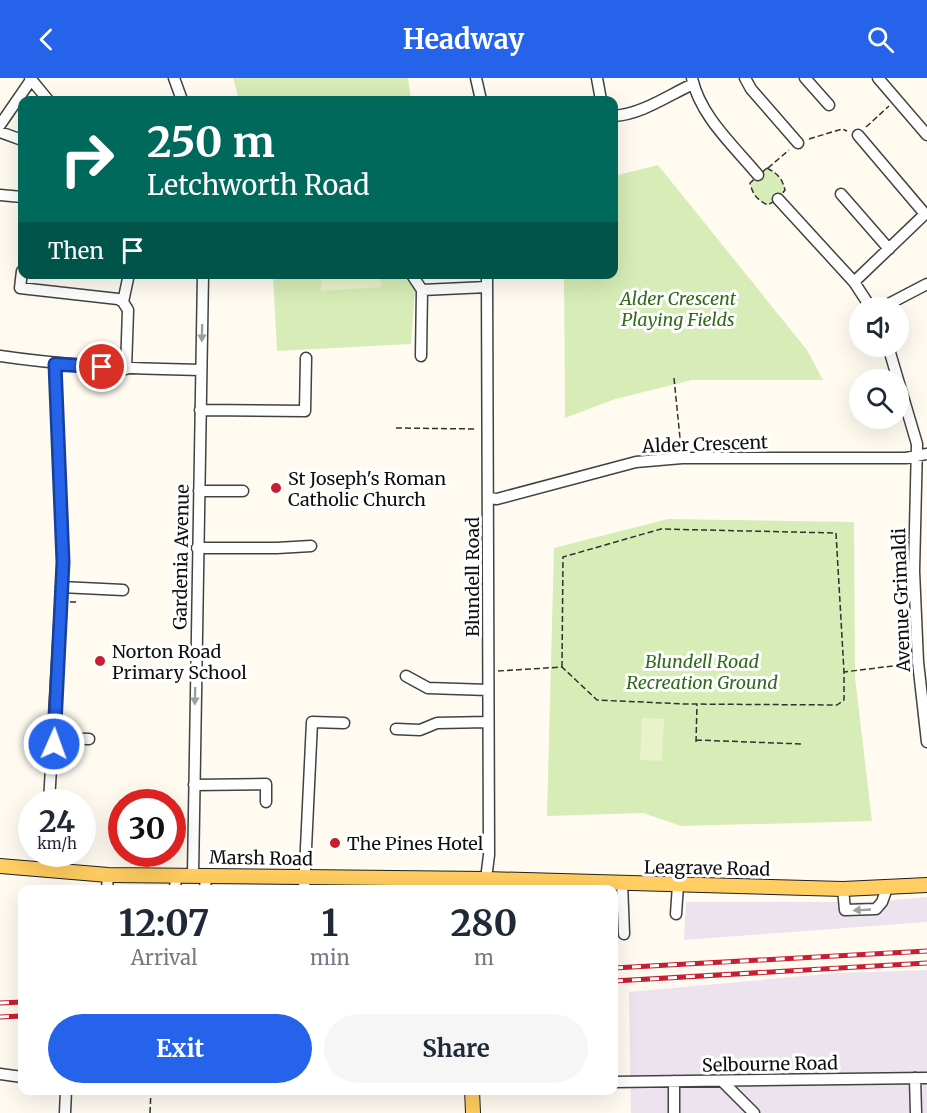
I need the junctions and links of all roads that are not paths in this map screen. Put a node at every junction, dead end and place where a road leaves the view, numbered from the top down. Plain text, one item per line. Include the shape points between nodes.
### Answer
1 (174, 78) edge
2 (476, 78) edge
3 (597, 78) edge
4 (745, 78) edge
5 (805, 78) edge
6 (878, 78) edge
7 (30, 79) edge
8 (692, 81) edge
9 (19, 96) edge
10 (45, 96) edge
11 (181, 96) edge
12 (480, 96) edge
13 (600, 96) edge
14 (18, 97) edge
15 (829, 105) dead end
16 (618, 115) edge
17 (0, 125) edge
18 (0, 132) edge
19 (858, 135) road end
20 (927, 135) edge
21 (18, 139) edge
22 (798, 142) road end
23 (762, 172) road end
24 (841, 194) dead end
25 (0, 195) edge
26 (18, 197) edge
27 (778, 199) road end
28 (889, 249) junction
29 (21, 279) edge
30 (128, 279) edge
31 (203, 279) edge
32 (415, 279) edge
33 (488, 279) edge
34 (854, 282) junction
35 (927, 284) edge
36 (488, 287) junction
37 (422, 290) junction
38 (864, 297) edge
39 (902, 297) edge
40 (123, 302) junction
41 (0, 356) edge
42 (421, 356) dead end
43 (891, 357) edge
44 (306, 358) dead end
45 (55, 364) junction
46 (126, 369) junction
47 (201, 370) junction
48 (200, 410) junction
49 (922, 456) edge
50 (199, 491) junction
51 (243, 491) dead end
52 (489, 498) junction
53 (310, 546) dead end
54 (198, 548) junction
55 (61, 587) junction
56 (123, 590) dead end
57 (406, 676) dead end
58 (488, 690) junction
59 (488, 722) junction
60 (344, 723) dead end
61 (396, 729) dead end
62 (54, 738) junction
63 (89, 739) dead end
64 (927, 742) edge
65 (194, 784) junction
66 (51, 789) edge
67 (266, 802) dead end
68 (0, 866) edge
69 (44, 867) edge
70 (44, 870) junction
71 (108, 875) junction
72 (202, 880) edge
73 (533, 881) junction
74 (176, 882) edge
75 (304, 883) edge
76 (622, 883) junction
77 (390, 884) edge
78 (486, 884) edge
79 (107, 885) edge
80 (524, 885) edge
81 (678, 885) junction
82 (927, 885) edge
83 (887, 888) junction
84 (843, 889) junction
85 (676, 914) dead end
86 (624, 934) dead end
87 (0, 1074) edge
88 (18, 1076) edge
89 (915, 1078) junction
90 (927, 1078) edge
91 (674, 1081) junction
92 (618, 1082) edge
93 (723, 1082) junction
94 (66, 1095) edge
95 (472, 1095) edge
96 (65, 1113) edge
97 (473, 1113) edge
98 (674, 1113) edge
99 (754, 1113) edge
100 (916, 1113) edge

1 - 11 street
2 - 12 street
3 - 13 street
4 - 22 street
5 - 15 street
6 - 20 street
7 - 9 street
7 - 10 street
8 - 16 street via 640,111
8 - 23 street via 715,124
14 - 17 street
18 - 21 street
19 - 28 street via 925,214
24 - 28 street
25 - 26 street
27 - 34 street
28 - 34 street
29 - 40 street via 20,288
30 - 40 street
31 -> 47 street, Gardenia Avenue
32 - 37 street
33 - 36 street, Blundell Road
34 - 38 street
35 - 39 street
36 - 37 street
36 - 52 street, Blundell Road
37 - 42 street
40 - 46 street via 128,310
41 - 45 street
43 - 49 street, Avenue Grimaldi
44 - 48 street via 305,411
45 - 46 street
45 - 55 street
46 - 47 street
47 - 48 street, Gardenia Avenue
48 - 50 street, Gardenia Avenue
49 - 52 street, Alder Crescent via 682,458 636,462
49 - 64 street, Avenue Grimaldi via 914,571
50 - 51 street
50 - 54 street, Gardenia Avenue
52 - 58 street, Blundell Road
53 - 54 street
54 -> 65 street, Gardenia Avenue
55 - 56 street
55 - 62 street
57 - 58 street via 428,688
58 - 59 street, Blundell Road
59 - 61 street
59 - 78 street, Blundell Road
60 - 75 street via 312,722
62 - 63 street
62 - 66 street
65 - 67 street via 266,784
65 - 72 street, Gardenia Avenue
68 - 70 main road, Marsh Road
69 - 70 street
70 - 71 main road, Marsh Road
71 - 74 main road, Marsh Road
71 - 79 street
72 - 74 main road, Marsh Road
72 - 75 main road, Marsh Road
73 - 76 main road, Leagrave Road
73 - 78 main road, Leagrave Road
73 - 80 main road
75 - 77 main road, Marsh Road
76 - 81 main road, Leagrave Road
76 - 86 street
77 - 78 main road, Marsh Road
81 - 84 main road, Leagrave Road
81 - 85 street
82 - 83 main road, Leagrave Road
83 - 84 main road, Leagrave Road
83 -> 84 street via 876,909 845,910
87 - 88 street
89 - 90 street, Selbourne Road
89 - 93 street, Selbourne Road
89 - 100 street
91 - 92 street, Selbourne Road
91 - 93 street, Selbourne Road
91 - 98 street
93 - 99 street
94 - 96 street
95 - 97 main road

